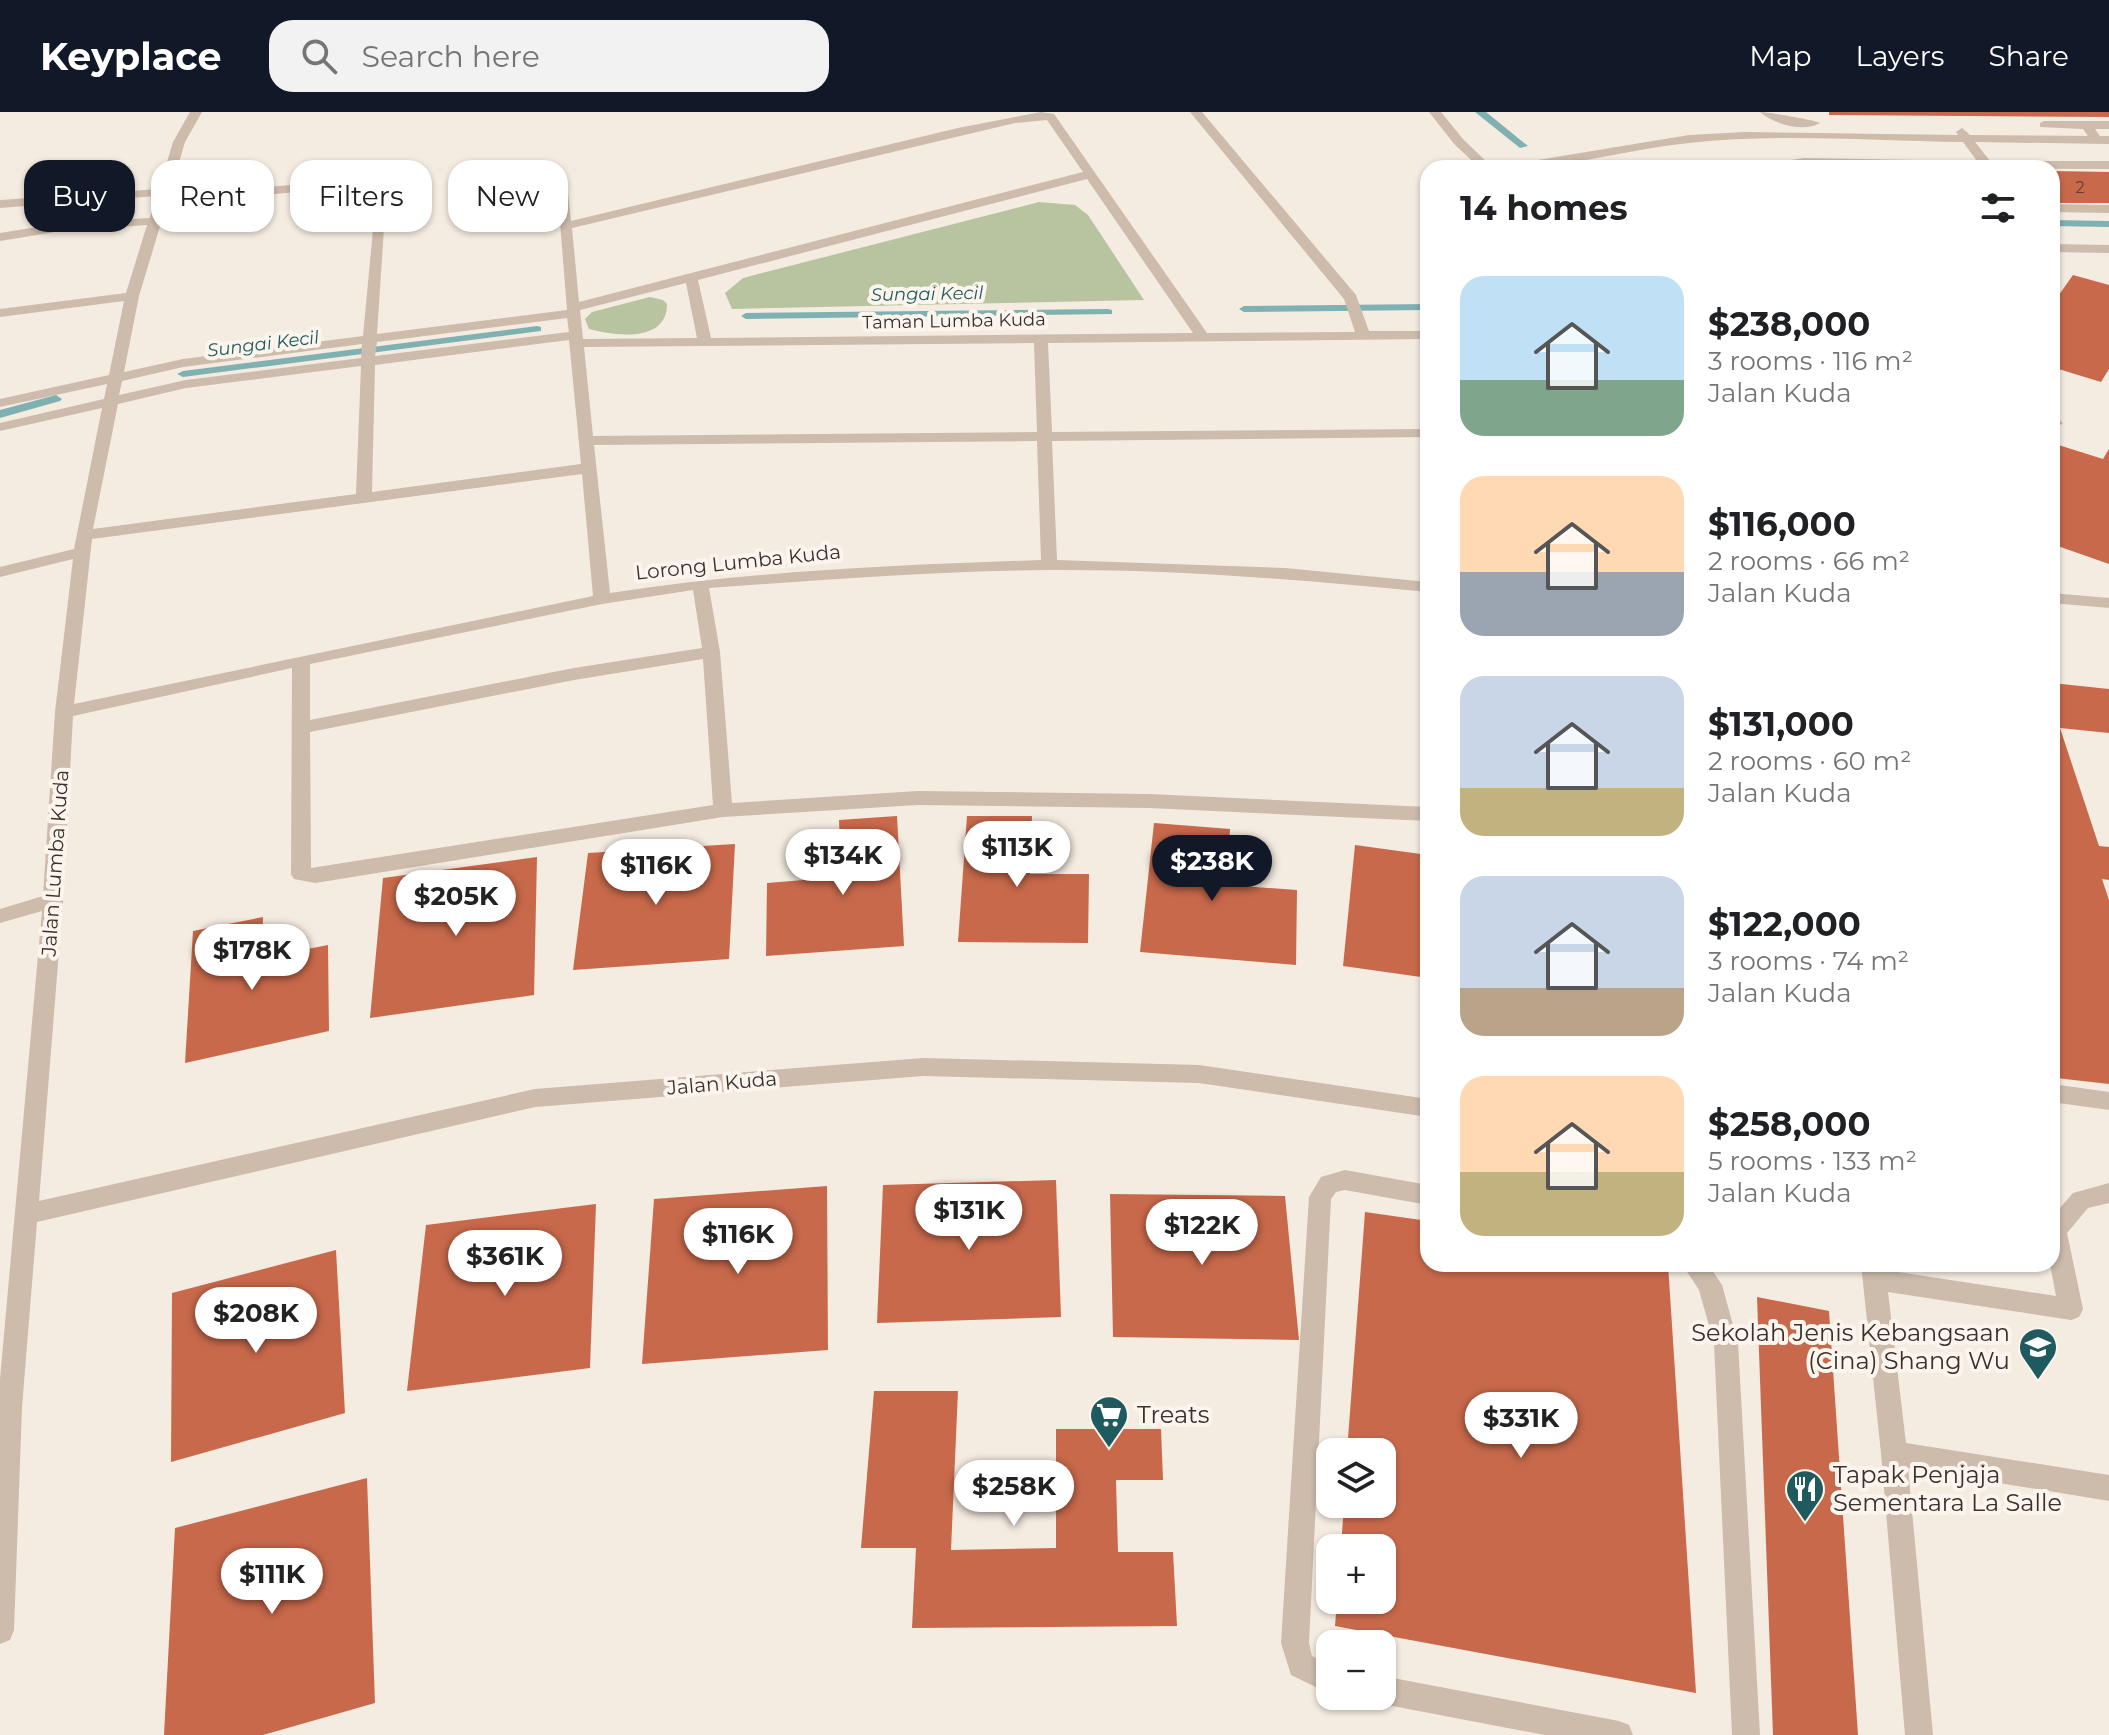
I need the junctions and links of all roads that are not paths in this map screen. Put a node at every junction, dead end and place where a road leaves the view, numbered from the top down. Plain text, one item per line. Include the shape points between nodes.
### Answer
1 (196, 112) edge
2 (1196, 112) edge
3 (1435, 112) edge
4 (1766, 112) edge
5 (1049, 114) edge
6 (1822, 123) dead end
7 (1970, 124) dead end
8 (2028, 125) dead end
9 (2086, 125) junction
10 (2109, 125) edge
11 (1966, 138) junction
12 (2103, 140) edge
13 (2109, 154) edge
14 (174, 160) edge
15 (1478, 160) edge
16 (1562, 160) edge
17 (1982, 160) edge
18 (2060, 165) edge
19 (2109, 165) edge
20 (1090, 174) junction
21 (274, 189) edge
22 (151, 197) edge
23 (0, 204) edge
24 (2060, 208) edge
25 (2109, 209) edge
26 (151, 221) edge
27 (568, 225) edge
28 (152, 232) edge
29 (566, 232) edge
30 (0, 237) edge
31 (2060, 248) edge
32 (2109, 249) edge
33 (691, 277) junction
34 (132, 296) junction
35 (573, 310) junction
36 (0, 313) edge
37 (1363, 335) junction
38 (1420, 335) edge
39 (1203, 337) junction
40 (576, 339) junction
41 (1041, 339) junction
42 (371, 341) junction
43 (705, 342) junction
44 (368, 360) junction
45 (118, 375) junction
46 (111, 400) junction
47 (0, 403) edge
48 (0, 427) edge
49 (1420, 433) edge
50 (1044, 437) junction
51 (587, 441) junction
52 (589, 468) junction
53 (364, 498) junction
54 (84, 544) junction
55 (1049, 565) junction
56 (0, 572) edge
57 (700, 584) junction
58 (1420, 586) edge
59 (602, 599) junction
60 (2060, 599) edge
61 (2109, 603) edge
62 (711, 652) junction
63 (301, 660) junction
64 (64, 712) junction
65 (301, 728) junction
66 (723, 810) junction
67 (1420, 814) edge
68 (53, 901) junction
69 (0, 916) edge
70 (2060, 1094) edge
71 (2109, 1101) edge
72 (1420, 1107) edge
73 (2109, 1193) edge
74 (1420, 1194) edge
75 (27, 1214) junction
76 (2060, 1224) edge
77 (2060, 1255) edge
78 (1700, 1272) edge
79 (1874, 1272) edge
80 (5, 1409) edge
81 (1894, 1453) junction
82 (2109, 1488) edge
83 (0, 1630) edge
84 (1316, 1673) edge
85 (1396, 1693) edge
86 (1619, 1735) edge
87 (1746, 1735) edge
88 (1919, 1735) edge

1 - 14 street, Jalan Lumba Kuda
2 - 37 street via 1351,298
3 - 15 street
4 - 6 street via 1780,121
5 - 20 street
5 - 27 street
7 - 11 street via 1956,124
8 - 9 street
9 - 10 street
9 - 12 street
11 - 12 street
11 - 16 street via 1689,139
11 - 17 street
12 - 13 street
18 - 19 street
20 - 33 street
20 - 39 street
21 - 42 street via 383,185
22 - 23 street
24 - 25 street
26 - 30 street
28 - 34 street, Jalan Lumba Kuda
29 - 35 street
31 - 32 street
33 - 35 street
33 - 43 street
34 - 36 street
34 - 45 street, Jalan Lumba Kuda
35 - 40 street
35 - 42 street
37 - 38 street, Taman Lumba Kuda
37 - 39 street, Taman Lumba Kuda
39 - 41 street, Taman Lumba Kuda
40 - 43 street, Taman Lumba Kuda
40 - 44 street, Taman Lumba Kuda
40 - 51 street
41 - 43 street, Taman Lumba Kuda
41 - 50 street
42 - 44 street
42 - 45 street
44 - 46 street, Taman Lumba Kuda via 186,384
44 - 53 street
45 - 46 street, Jalan Lumba Kuda
45 - 47 street
46 - 48 street, Taman Lumba Kuda
46 - 54 street, Jalan Lumba Kuda
49 - 50 street
50 - 51 street
50 - 55 street
51 - 52 street
52 - 53 street
52 - 59 street
53 - 54 street
54 - 56 street
54 - 64 street, Jalan Lumba Kuda
55 - 57 street, Lorong Lumba Kuda
55 - 58 street, Lorong Lumba Kuda via 1285,573
57 - 59 street, Lorong Lumba Kuda
57 - 62 street
59 - 63 street, Lorong Lumba Kuda
60 - 61 street
62 - 65 street
62 - 66 street
63 - 64 street, Lorong Lumba Kuda
63 - 65 street
64 - 68 street, Jalan Lumba Kuda
65 - 66 street via 301,874 315,876
66 - 67 street via 918,798 1149,801
68 - 69 street
68 - 75 street, Jalan Lumba Kuda
70 - 71 street
72 - 75 street, Jalan Kuda via 1199,1074 923,1067 535,1098
73 - 76 street via 2081,1200
74 - 84 street via 1345,1180 1329,1184 1320,1197 1295,1643 1301,1665
75 - 80 street, Jalan Lumba Kuda
77 - 79 street via 2071,1309
78 - 87 street via 1710,1285 1726,1343
79 - 81 street
80 - 83 street, Jalan Lumba Kuda
81 - 82 street
81 - 88 street
85 - 86 street

